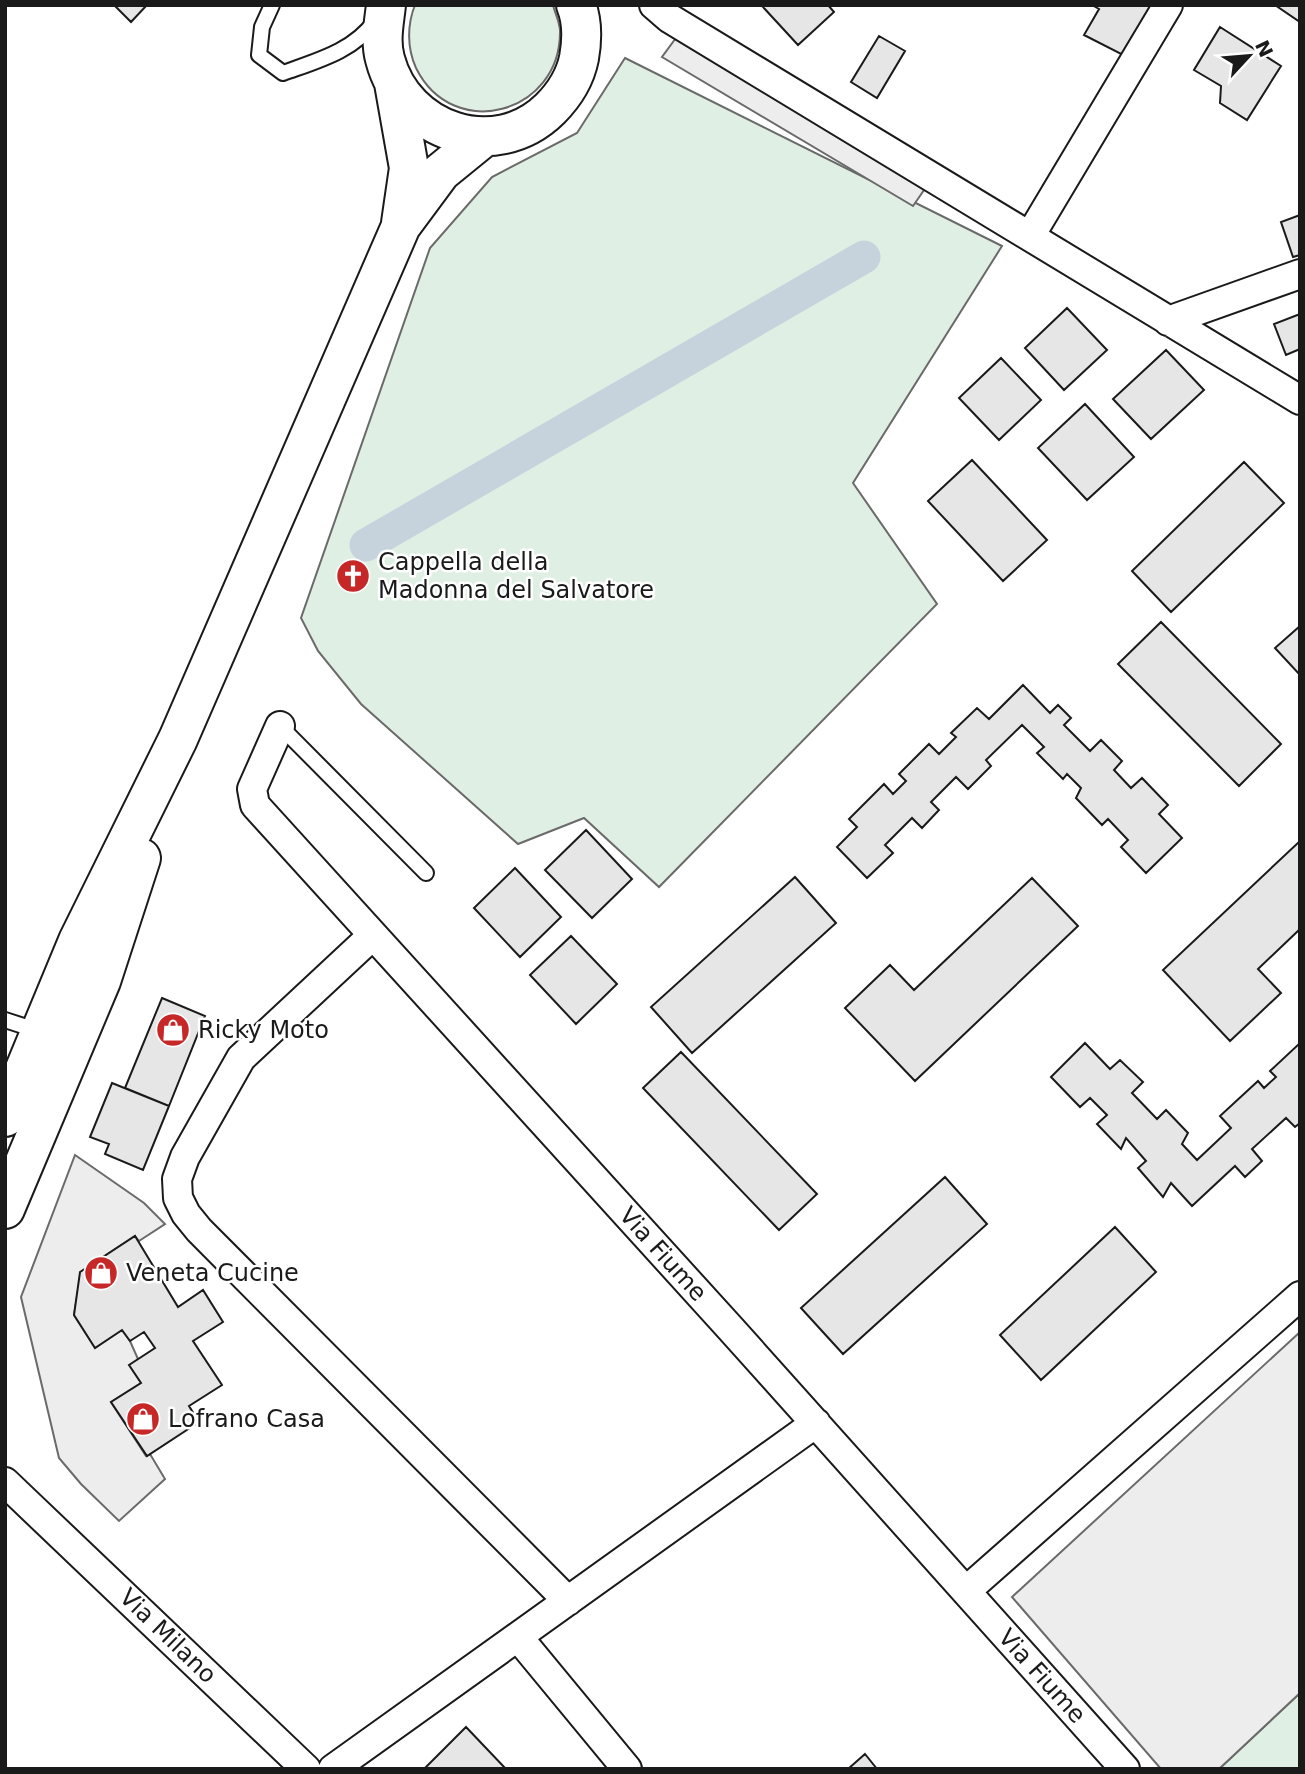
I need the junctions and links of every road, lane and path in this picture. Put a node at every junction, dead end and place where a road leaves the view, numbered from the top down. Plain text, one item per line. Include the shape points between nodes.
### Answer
1 (272, 5) edge
2 (386, 5) edge
3 (576, 5) edge
4 (653, 5) edge
5 (1168, 5) edge
6 (394, 83) junction
7 (484, 137) junction
8 (401, 226) junction
9 (1030, 236) junction
10 (1300, 274) edge
11 (1168, 321) junction
12 (1300, 400) edge
13 (280, 726) joint
14 (178, 739) junction
15 (426, 873) dead end
16 (373, 934) junction
17 (23, 1026) edge
18 (5, 1117) edge
19 (5, 1209) edge
20 (1300, 1296) edge
21 (816, 1423) junction
22 (5, 1462) edge
23 (5, 1482) edge
24 (30, 1503) junction
25 (966, 1591) junction
26 (568, 1601) junction
27 (518, 1637) junction
28 (306, 1769) edge
29 (333, 1769) edge
30 (627, 1769) edge
31 (1125, 1769) edge

1 - 2 lane via 262,27 259,55 282,73 328,57 365,35
2 - 6 main road via 384,57
3 - 7 main road via 582,39 577,69 563,96 541,117 514,132
4 - 9 street
5 - 9 street
6 - 7 main road via 410,106 432,123 457,134
6 - 8 main road via 409,168
7 - 8 main road via 441,172
8 - 14 main road
9 - 11 street
10 - 11 street
11 - 12 street
13 - 15 lane
13 - 16 street, Via Fiume via 252,789 255,805
14 - 17 main road via 78,940
14 - 19 main road via 101,981
16 - 21 street, Via Fiume
16 - 26 street via 241,1058 185,1157 177,1179 178,1198 199,1230
17 - 18 main road
20 - 25 street
21 - 25 street, Via Fiume
21 - 26 street
22 - 24 street
23 - 24 street
24 - 28 street, Via Milano
25 - 31 street, Via Fiume
26 - 27 street
27 - 29 street
27 - 30 street

